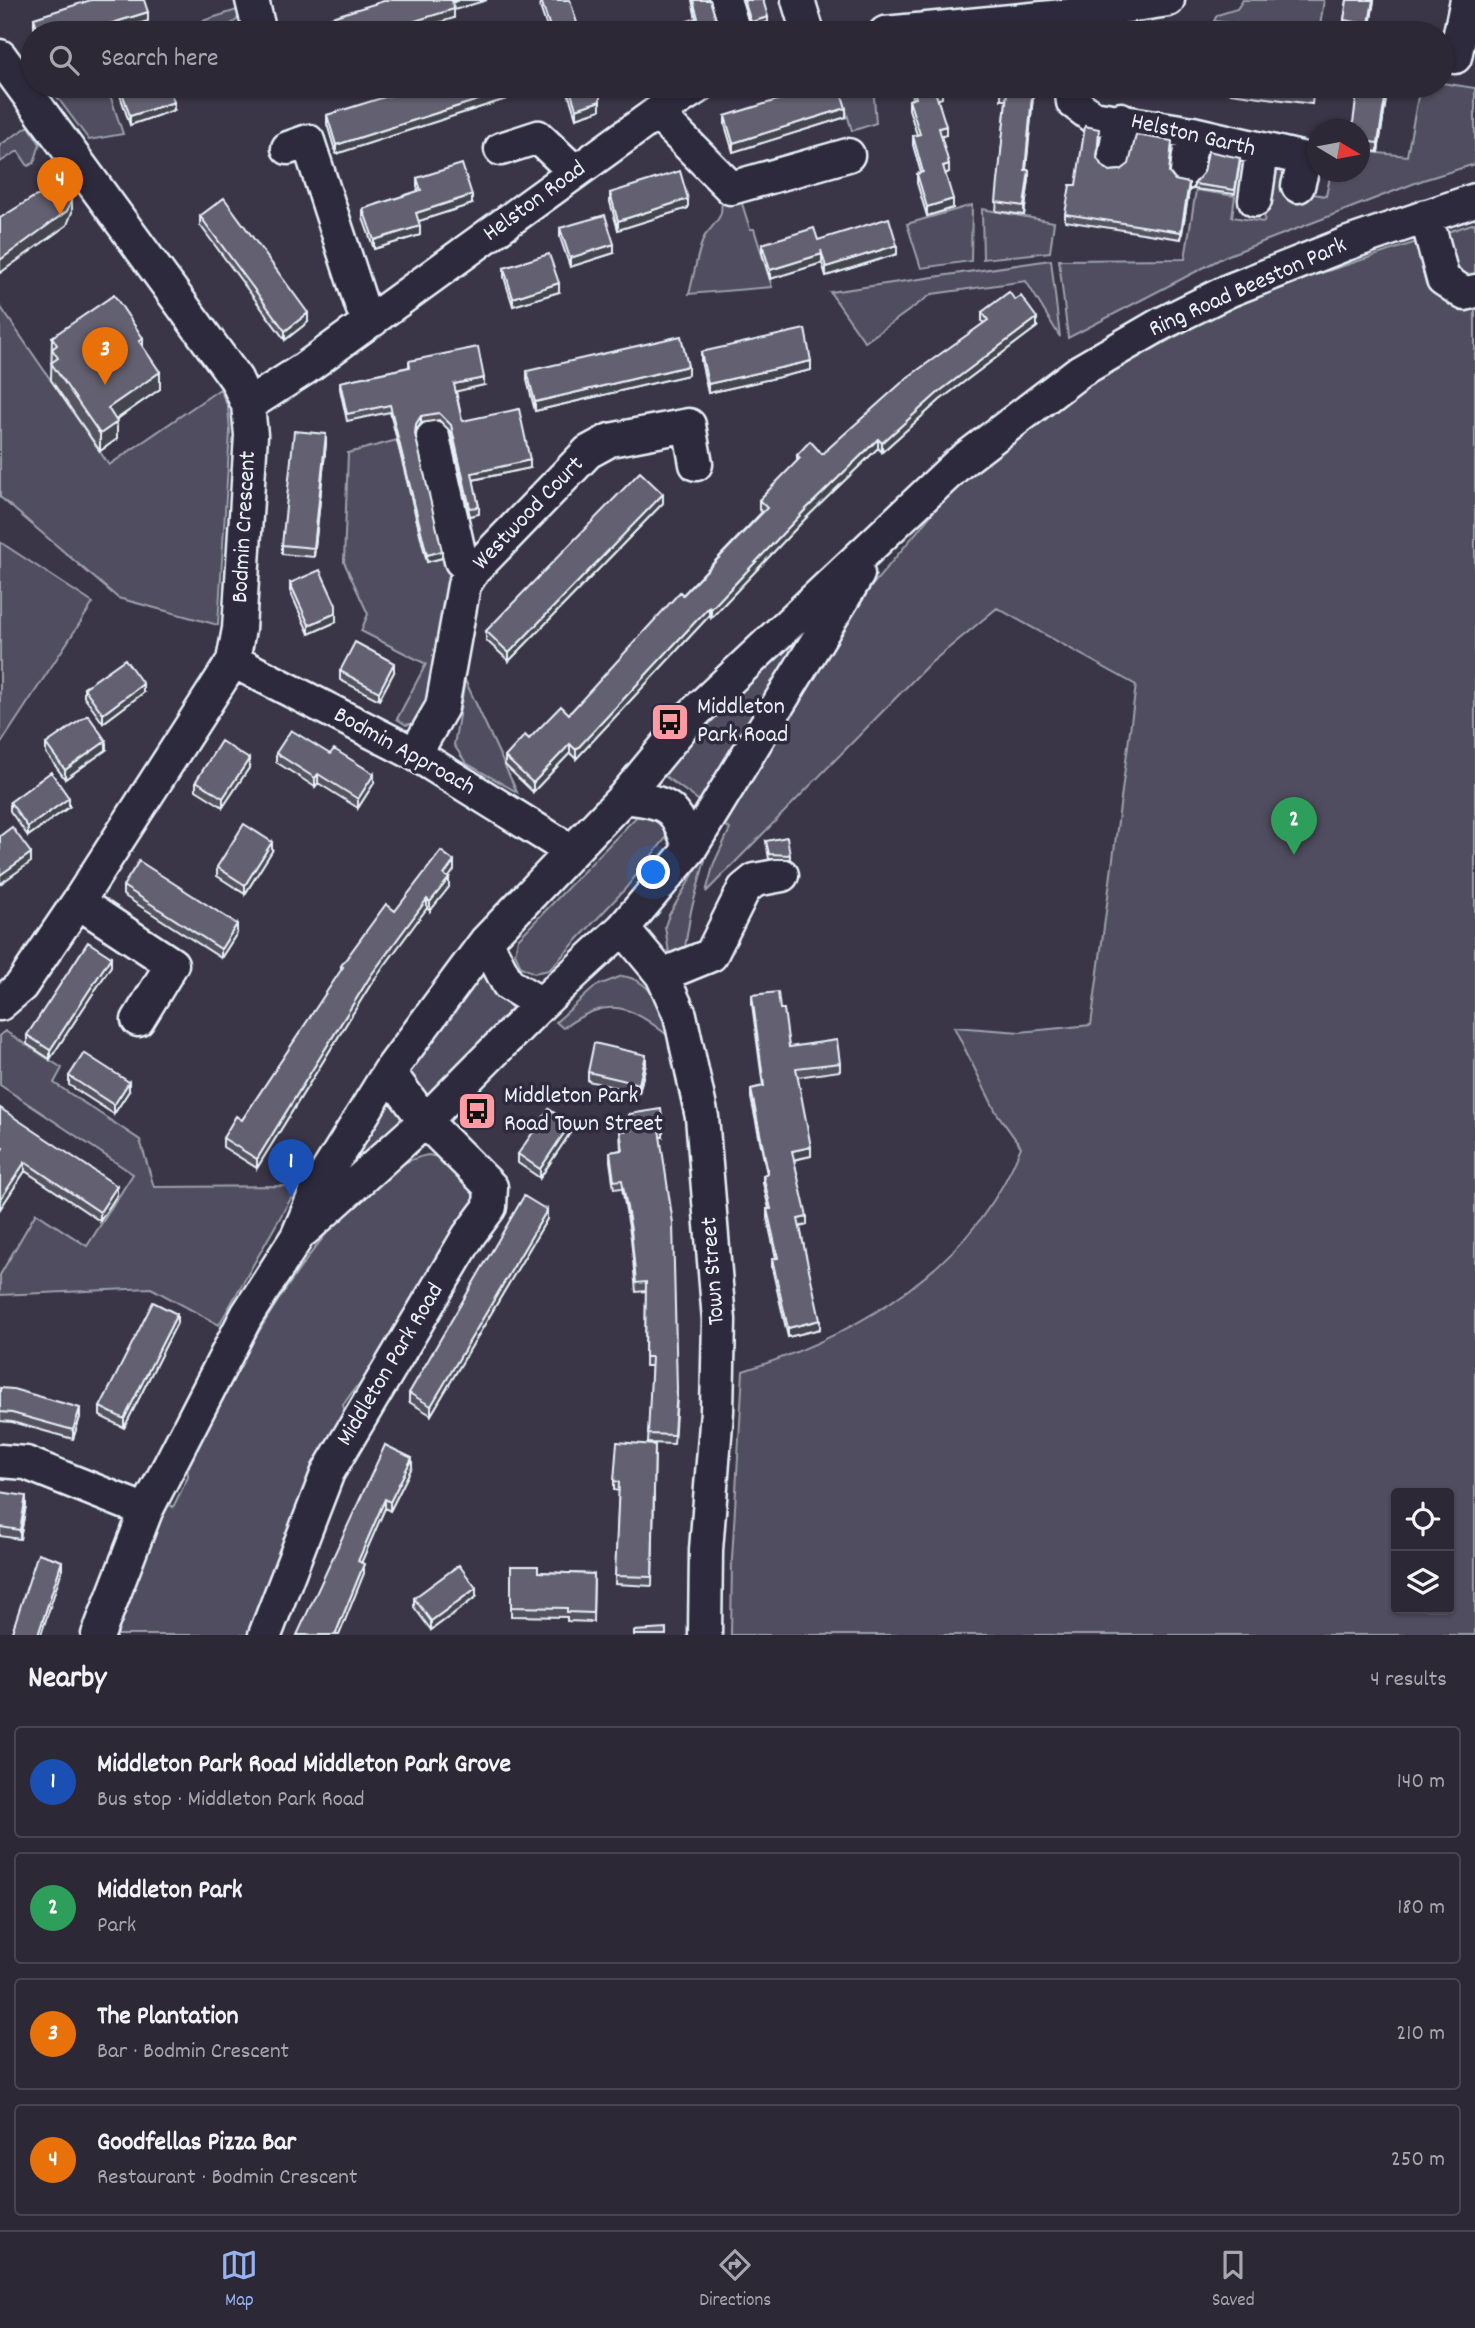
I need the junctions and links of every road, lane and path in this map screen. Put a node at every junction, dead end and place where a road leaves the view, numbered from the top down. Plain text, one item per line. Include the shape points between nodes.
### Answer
1 (798, 0) edge
2 (1168, 0) edge
3 (1467, 0) edge
4 (725, 2) dead end
5 (731, 21) edge
6 (804, 21) edge
7 (1081, 21) edge
8 (0, 56) edge
9 (1454, 57) edge
10 (21, 83) edge
11 (32, 98) edge
12 (680, 98) edge
13 (1072, 98) edge
14 (657, 113) junction
15 (1121, 119) junction
16 (1193, 133) junction
17 (288, 149) dead end
18 (500, 149) dead end
19 (1262, 152) junction
20 (848, 155) dead end
21 (1114, 160) dead end
22 (575, 172) junction
23 (1186, 173) dead end
24 (1298, 186) dead end
25 (1255, 200) dead end
26 (1475, 200) edge
27 (1426, 216) junction
28 (1475, 291) edge
29 (373, 320) junction
30 (248, 405) junction
31 (433, 437) dead end
32 (696, 464) dead end
33 (876, 543) junction
34 (473, 571) junction
35 (233, 661) junction
36 (415, 754) junction
37 (624, 797) junction
38 (690, 849) junction
39 (570, 851) junction
40 (769, 869) dead end
41 (78, 902) junction
42 (623, 928) junction
43 (486, 941) junction
44 (662, 975) junction
45 (0, 1004) edge
46 (541, 1004) junction
47 (138, 1020) dead end
48 (389, 1072) junction
49 (425, 1121) junction
50 (296, 1237) junction
51 (0, 1461) edge
52 (146, 1511) junction
53 (97, 1635) edge
54 (265, 1635) edge
55 (705, 1635) edge

1 - 6 street
2 - 7 street
3 - 9 street
4 - 5 street
8 - 10 street, Bodmin Crescent
11 - 30 street, Bodmin Crescent via 236,379
12 - 14 street, Helston Road
13 - 15 street, Helston Garth via 1093,117
14 - 20 street via 731,188
14 - 22 street, Helston Road
15 - 16 street, Helston Garth
15 - 21 street
16 - 19 street, Helston Garth
16 - 23 street
17 - 29 street via 308,141 362,307
18 - 22 street via 538,137
19 - 24 street, Helston Garth via 1305,159
19 - 25 street
22 - 29 street, Helston Road
26 - 27 street, Ring Road Beeston Park
27 - 28 street via 1443,279 1465,294
27 - 33 street, Ring Road Beeston Park via 1230,290 1080,371 958,464
29 - 30 street, Helston Road
30 - 35 street, Bodmin Crescent via 248,476
31 - 34 street via 461,561
32 - 34 street, Westwood Court via 689,425 610,440 588,452
33 - 37 street, Ring Road Beeston Park via 692,715
33 - 38 street, Ring Road Beeston Park
34 - 36 street, Westwood Court via 464,584 442,707
35 - 36 street, Bodmin Approach
35 - 41 street, Bodmin Crescent
36 - 39 street, Bodmin Approach
37 - 38 street via 660,802 679,818
37 - 39 street, Ring Road Beeston Park
38 - 42 street, Ring Road Beeston Park
39 - 43 street
40 - 44 street via 738,896 711,955
41 - 45 street, Bodmin Crescent via 21,986
41 - 47 street via 172,964
42 - 44 street, Town Street
42 - 46 street
43 - 46 street via 508,984
43 - 48 street
44 - 55 street, Town Street via 680,1015 702,1117 719,1320
46 - 49 street
48 - 49 street, Middleton Park Road
48 - 50 street via 319,1185
49 - 50 street
49 - 54 street, Middleton Park Road via 491,1187 490,1207 468,1236 328,1472
50 - 52 street via 247,1315
51 - 52 street via 26,1464
52 - 53 street

